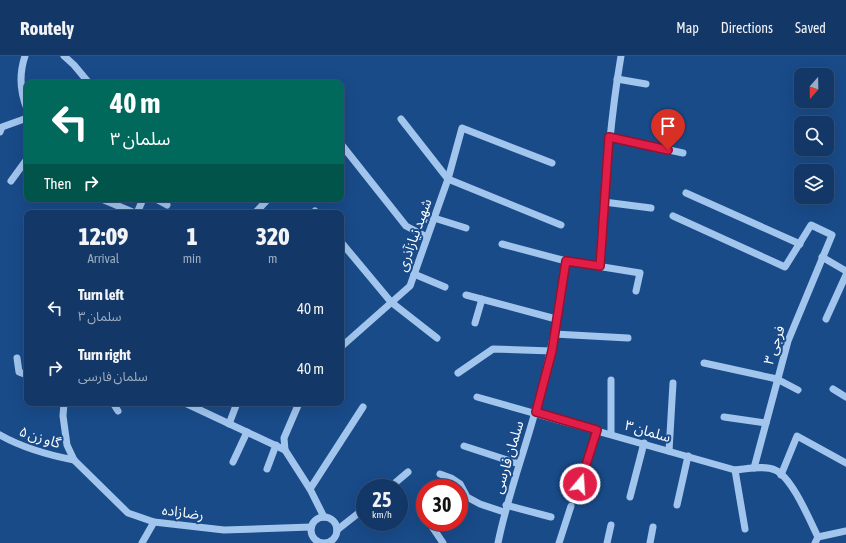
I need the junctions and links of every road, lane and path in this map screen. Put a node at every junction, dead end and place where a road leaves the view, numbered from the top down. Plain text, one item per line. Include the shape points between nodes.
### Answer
1 (25, 56) edge
2 (64, 56) edge
3 (621, 56) edge
4 (617, 78) junction
5 (86, 80) edge
6 (646, 84) dead end
7 (24, 102) edge
8 (24, 119) edge
9 (401, 119) dead end
10 (0, 132) edge
11 (609, 137) junction
12 (344, 148) edge
13 (683, 152) dead end
14 (552, 162) dead end
15 (24, 163) edge
16 (448, 179) junction
17 (11, 181) dead end
18 (686, 193) dead end
19 (109, 202) edge
20 (162, 202) edge
21 (265, 202) edge
22 (604, 202) junction
23 (167, 205) dead end
24 (651, 208) dead end
25 (129, 210) edge
26 (258, 210) edge
27 (673, 216) dead end
28 (434, 218) junction
29 (561, 225) dead end
30 (466, 228) dead end
31 (427, 237) junction
32 (502, 244) dead end
33 (800, 244) junction
34 (344, 246) edge
35 (822, 257) junction
36 (566, 261) junction
37 (600, 266) junction
38 (846, 271) edge
39 (414, 274) junction
40 (846, 275) edge
41 (444, 287) dead end
42 (636, 291) dead end
43 (466, 295) dead end
44 (482, 299) junction
45 (391, 302) junction
46 (826, 318) dead end
47 (556, 319) junction
48 (475, 323) dead end
49 (554, 334) junction
50 (437, 338) dead end
51 (628, 338) dead end
52 (344, 344) edge
53 (552, 351) junction
54 (17, 358) dead end
55 (704, 363) dead end
56 (458, 373) dead end
57 (24, 374) edge
58 (611, 380) dead end
59 (777, 380) junction
60 (673, 383) dead end
61 (833, 389) dead end
62 (798, 390) dead end
63 (477, 397) dead end
64 (846, 397) edge
65 (64, 406) edge
66 (115, 406) edge
67 (191, 406) edge
68 (236, 406) edge
69 (299, 406) edge
70 (363, 407) dead end
71 (118, 411) dead end
72 (536, 412) junction
73 (724, 417) dead end
74 (766, 423) junction
75 (229, 424) junction
76 (597, 430) junction
77 (248, 432) junction
78 (611, 434) junction
79 (0, 435) edge
80 (644, 443) junction
81 (276, 445) junction
82 (464, 446) dead end
83 (286, 450) junction
84 (669, 451) junction
85 (688, 456) junction
86 (74, 460) junction
87 (233, 462) dead end
88 (846, 463) edge
89 (519, 464) junction
90 (754, 468) junction
91 (267, 469) dead end
92 (735, 470) junction
93 (408, 472) dead end
94 (440, 474) dead end
95 (781, 475) junction
96 (400, 479) edge
97 (580, 484) dead end
98 (310, 489) junction
99 (630, 497) dead end
100 (677, 505) dead end
101 (571, 506) dead end
102 (505, 508) junction
103 (356, 515) edge
104 (324, 516) junction
105 (551, 517) dead end
106 (154, 522) junction
107 (611, 525) dead end
108 (311, 527) junction
109 (653, 527) dead end
110 (745, 529) dead end
111 (338, 530) junction
112 (435, 531) edge
113 (846, 531) edge
114 (816, 540) edge
115 (335, 541) edge
116 (142, 543) edge
117 (443, 543) edge
118 (498, 543) edge
119 (559, 543) edge
120 (608, 543) edge
121 (650, 543) edge

1 - 7 street via 21,69
2 - 5 street
3 - 4 street
4 - 6 street
4 - 11 street
8 - 10 street via 2,128
9 - 16 street
11 - 13 street
11 - 22 street
12 - 31 street via 406,226
14 - 16 street, شهید نیازآذری via 462,128
15 - 17 street
16 - 28 street, شهید نیازآذری
16 - 29 street
18 - 33 street
19 - 25 street
20 - 23 street
21 - 26 street
22 - 24 street
22 - 37 street
27 - 33 street via 785,267
28 - 30 street
28 - 31 street, شهید نیازآذری
31 - 39 street, شهید نیازآذری
32 - 36 street
33 - 35 street, فرجی ۳ via 811,225 832,235
34 - 45 street
35 - 38 street
35 - 59 street, فرجی ۳ via 788,341
36 - 37 street
36 - 47 street, سلمان فارسی
37 - 42 street via 640,273
39 - 41 street
39 - 45 street, شهید نیازآذری via 410,286
40 - 46 street
43 - 44 street
44 - 47 street
44 - 48 street
45 - 50 street
45 - 52 street, شهید نیازآذری
47 - 49 street, سلمان فارسی
49 - 51 street
49 - 53 street, سلمان فارسی
53 - 56 street via 493,349
53 - 72 street, سلمان فارسی
54 - 57 street via 19,372
55 - 59 street
58 - 78 street
59 - 62 street
59 - 74 street, فرجی ۳
60 - 84 street
61 - 64 street
63 - 72 street, سلمان ۳
65 - 86 street via 67,445
66 - 71 street
67 - 75 street
68 - 75 street
69 - 83 street via 284,438
70 - 98 street
72 - 76 street, سلمان ۳
72 - 89 street, سلمان فارسی
73 - 74 street
74 - 90 street, فرجی ۳
75 - 77 street
76 - 78 street, سلمان ۳
76 - 97 street
77 - 81 street
77 - 87 street
78 - 80 street, سلمان ۳
79 - 86 street, گاو زن ۵ via 15,444
80 - 84 street, سلمان ۳
80 - 99 street
81 - 83 street
81 - 91 street
82 - 89 street
83 - 98 street
84 - 85 street, سلمان ۳
85 - 92 street, سلمان ۳
85 - 100 street
86 - 106 street, رضازاده via 128,513
88 - 95 street via 797,436
89 - 102 street, سلمان فارسی
90 - 92 street, سلمان ۳
90 - 95 street, سلمان ۳ via 776,470
92 - 110 street
93 - 96 street
94 - 102 street via 460,484 467,497 480,504
95 - 114 street via 793,487
98 - 104 street
101 - 119 street
102 - 105 street
102 - 118 street, سلمان فارسی
103 - 111 street
104 - 108 street via 316,520
104 - 111 street via 334,520
106 - 108 street, رضازاده via 224,530
106 - 116 street
107 - 120 street
108 - 115 street via 314,538 318,541
109 - 121 street
111 - 115 street
112 - 117 street
113 - 114 street

